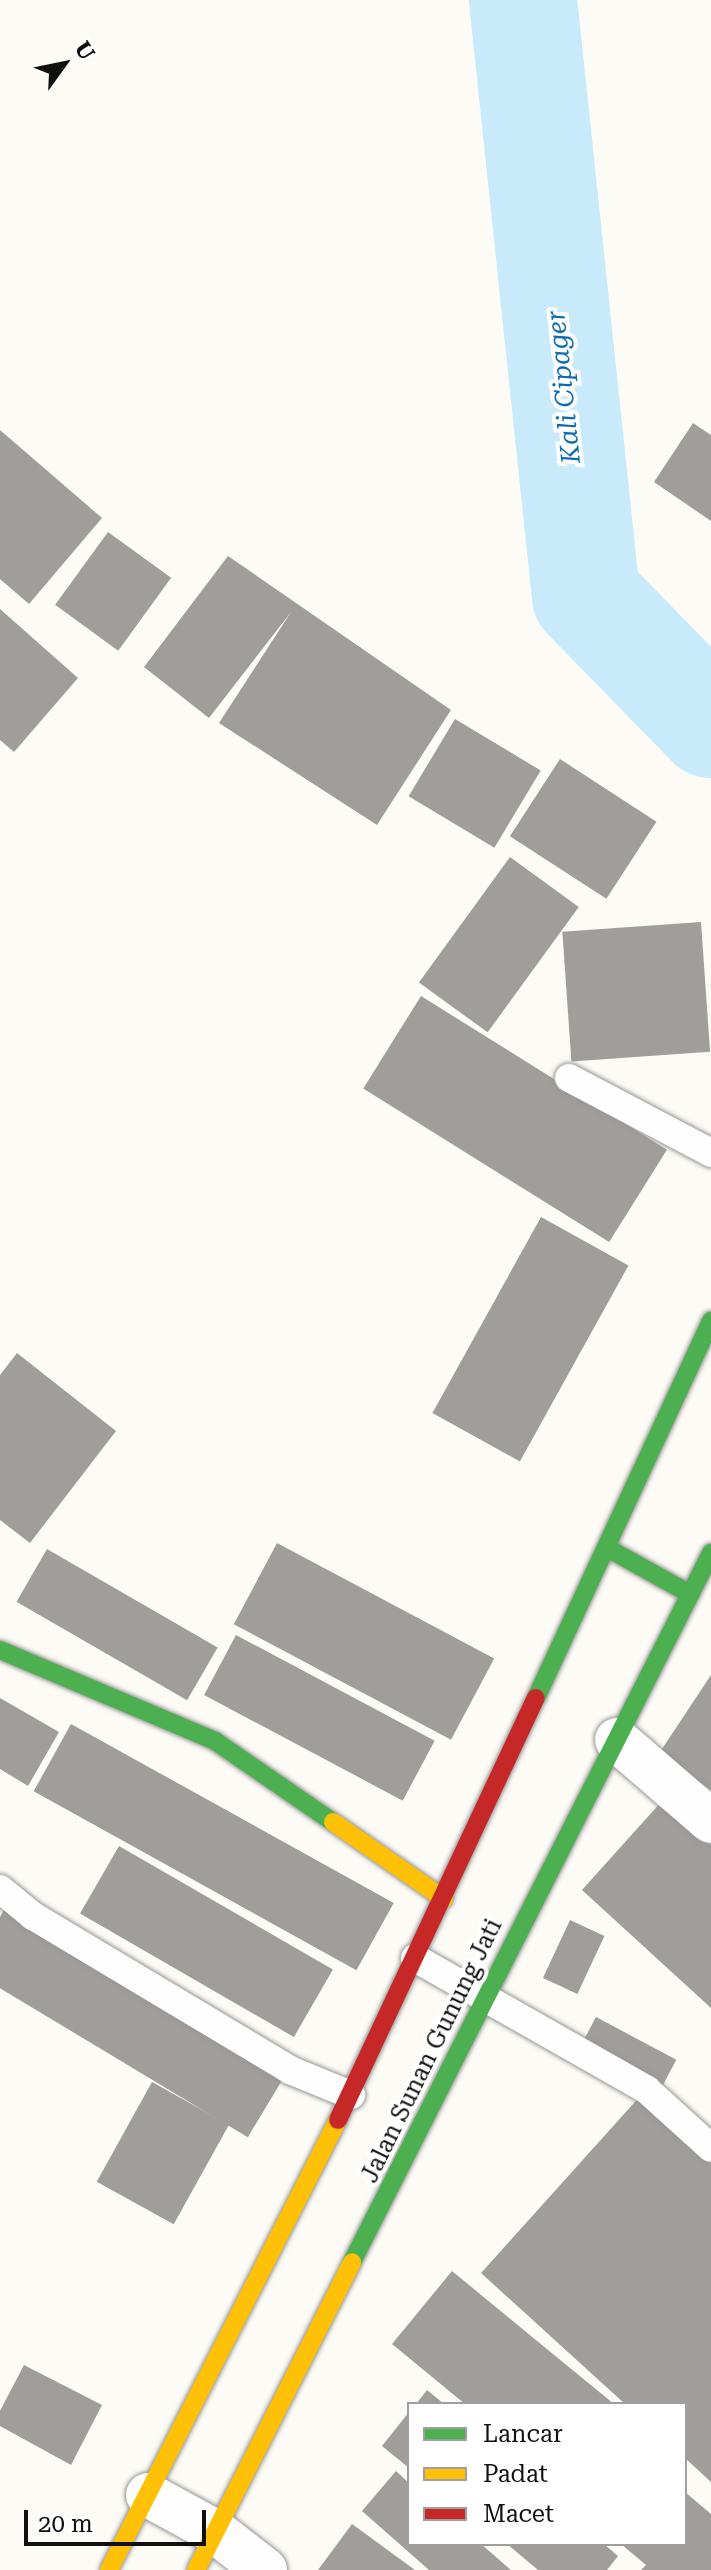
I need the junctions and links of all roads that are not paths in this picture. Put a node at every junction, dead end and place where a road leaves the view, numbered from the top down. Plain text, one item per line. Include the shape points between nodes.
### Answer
1 (569, 1078) dead end
2 (711, 1153) edge
3 (711, 1321) edge
4 (609, 1549) junction
5 (711, 1553) edge
6 (690, 1594) junction
7 (0, 1650) edge
8 (617, 1740) junction
9 (711, 1821) edge
10 (0, 1889) edge
11 (444, 1899) junction
12 (415, 1958) junction
13 (486, 1995) junction
14 (351, 2095) junction
15 (711, 2148) edge
16 (148, 2495) junction
17 (216, 2532) junction
18 (109, 2570) edge
19 (196, 2570) edge
20 (265, 2570) edge

1 - 2 lane
3 - 4 main road
4 - 6 main road
4 - 11 main road
5 - 6 main road, Jalan Sunan Gunung Jati
6 - 8 main road, Jalan Sunan Gunung Jati
7 - 11 main road via 215,1741
8 - 9 street
8 - 13 main road, Jalan Sunan Gunung Jati
10 - 14 lane via 33,1916 290,2070
11 - 12 main road
12 - 13 lane
12 - 14 main road
13 - 15 lane via 647,2090
13 - 17 main road, Jalan Sunan Gunung Jati
14 - 16 main road
16 - 17 street
16 - 18 main road
17 - 19 main road, Jalan Sunan Gunung Jati
17 - 20 street

